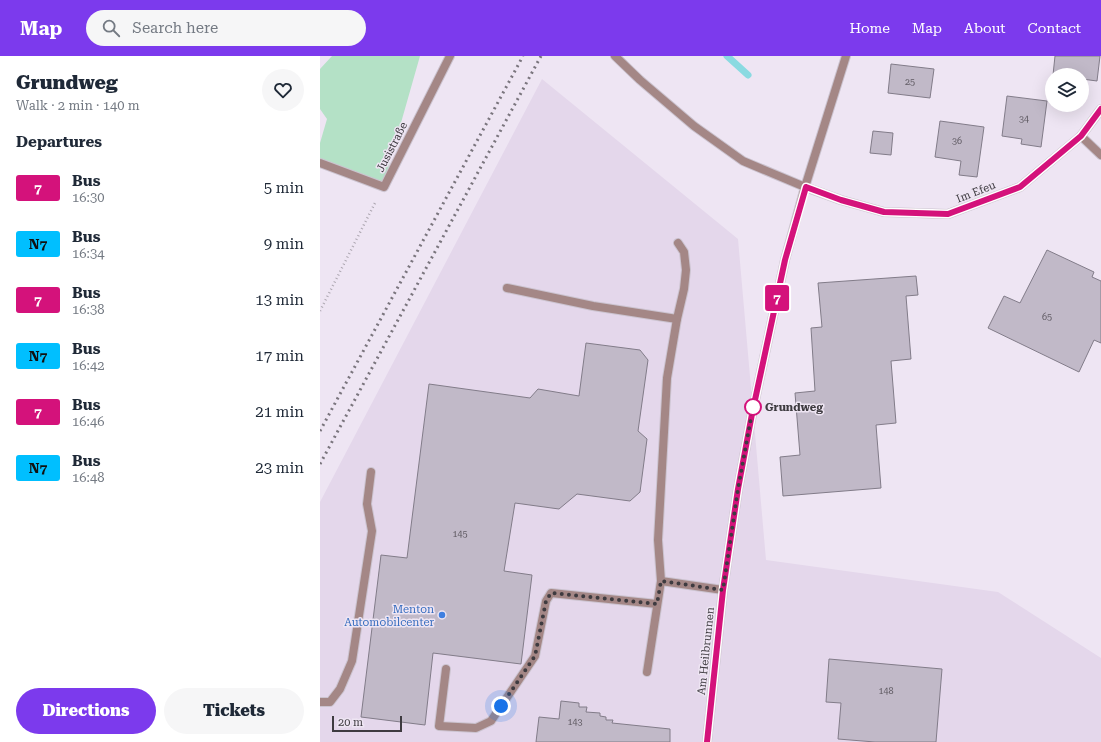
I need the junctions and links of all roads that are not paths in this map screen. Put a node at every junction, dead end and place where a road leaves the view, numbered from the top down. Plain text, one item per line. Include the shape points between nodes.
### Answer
1 (450, 56) edge
2 (615, 56) edge
3 (846, 56) edge
4 (1101, 109) edge
5 (1081, 136) junction
6 (1101, 155) edge
7 (320, 163) edge
8 (806, 187) junction
9 (678, 243) dead end
10 (507, 288) dead end
11 (676, 319) junction
12 (371, 472) dead end
13 (661, 581) junction
14 (723, 590) junction
15 (657, 604) junction
16 (446, 669) dead end
17 (647, 672) dead end
18 (320, 702) edge
19 (707, 742) edge

1 - 7 street, Jusistraße via 384,187
2 - 8 street, Im Efeu via 694,126 743,161
3 - 8 street
4 - 5 street, Im Efeu
5 - 6 street
5 - 8 street, Im Efeu via 1020,187 948,214 884,212
8 - 14 street, Am Heilbrunnen via 785,260 752,414
9 - 11 street via 684,252 686,270
10 - 11 street via 594,306
11 - 13 street via 667,378 658,540
12 - 18 street via 367,504 372,531 352,661 340,689 330,702
13 - 14 street
13 - 15 street
14 - 19 street, Am Heilbrunnen
15 - 16 street via 551,593 546,601 535,656 491,721 476,728 439,726
15 - 17 street

